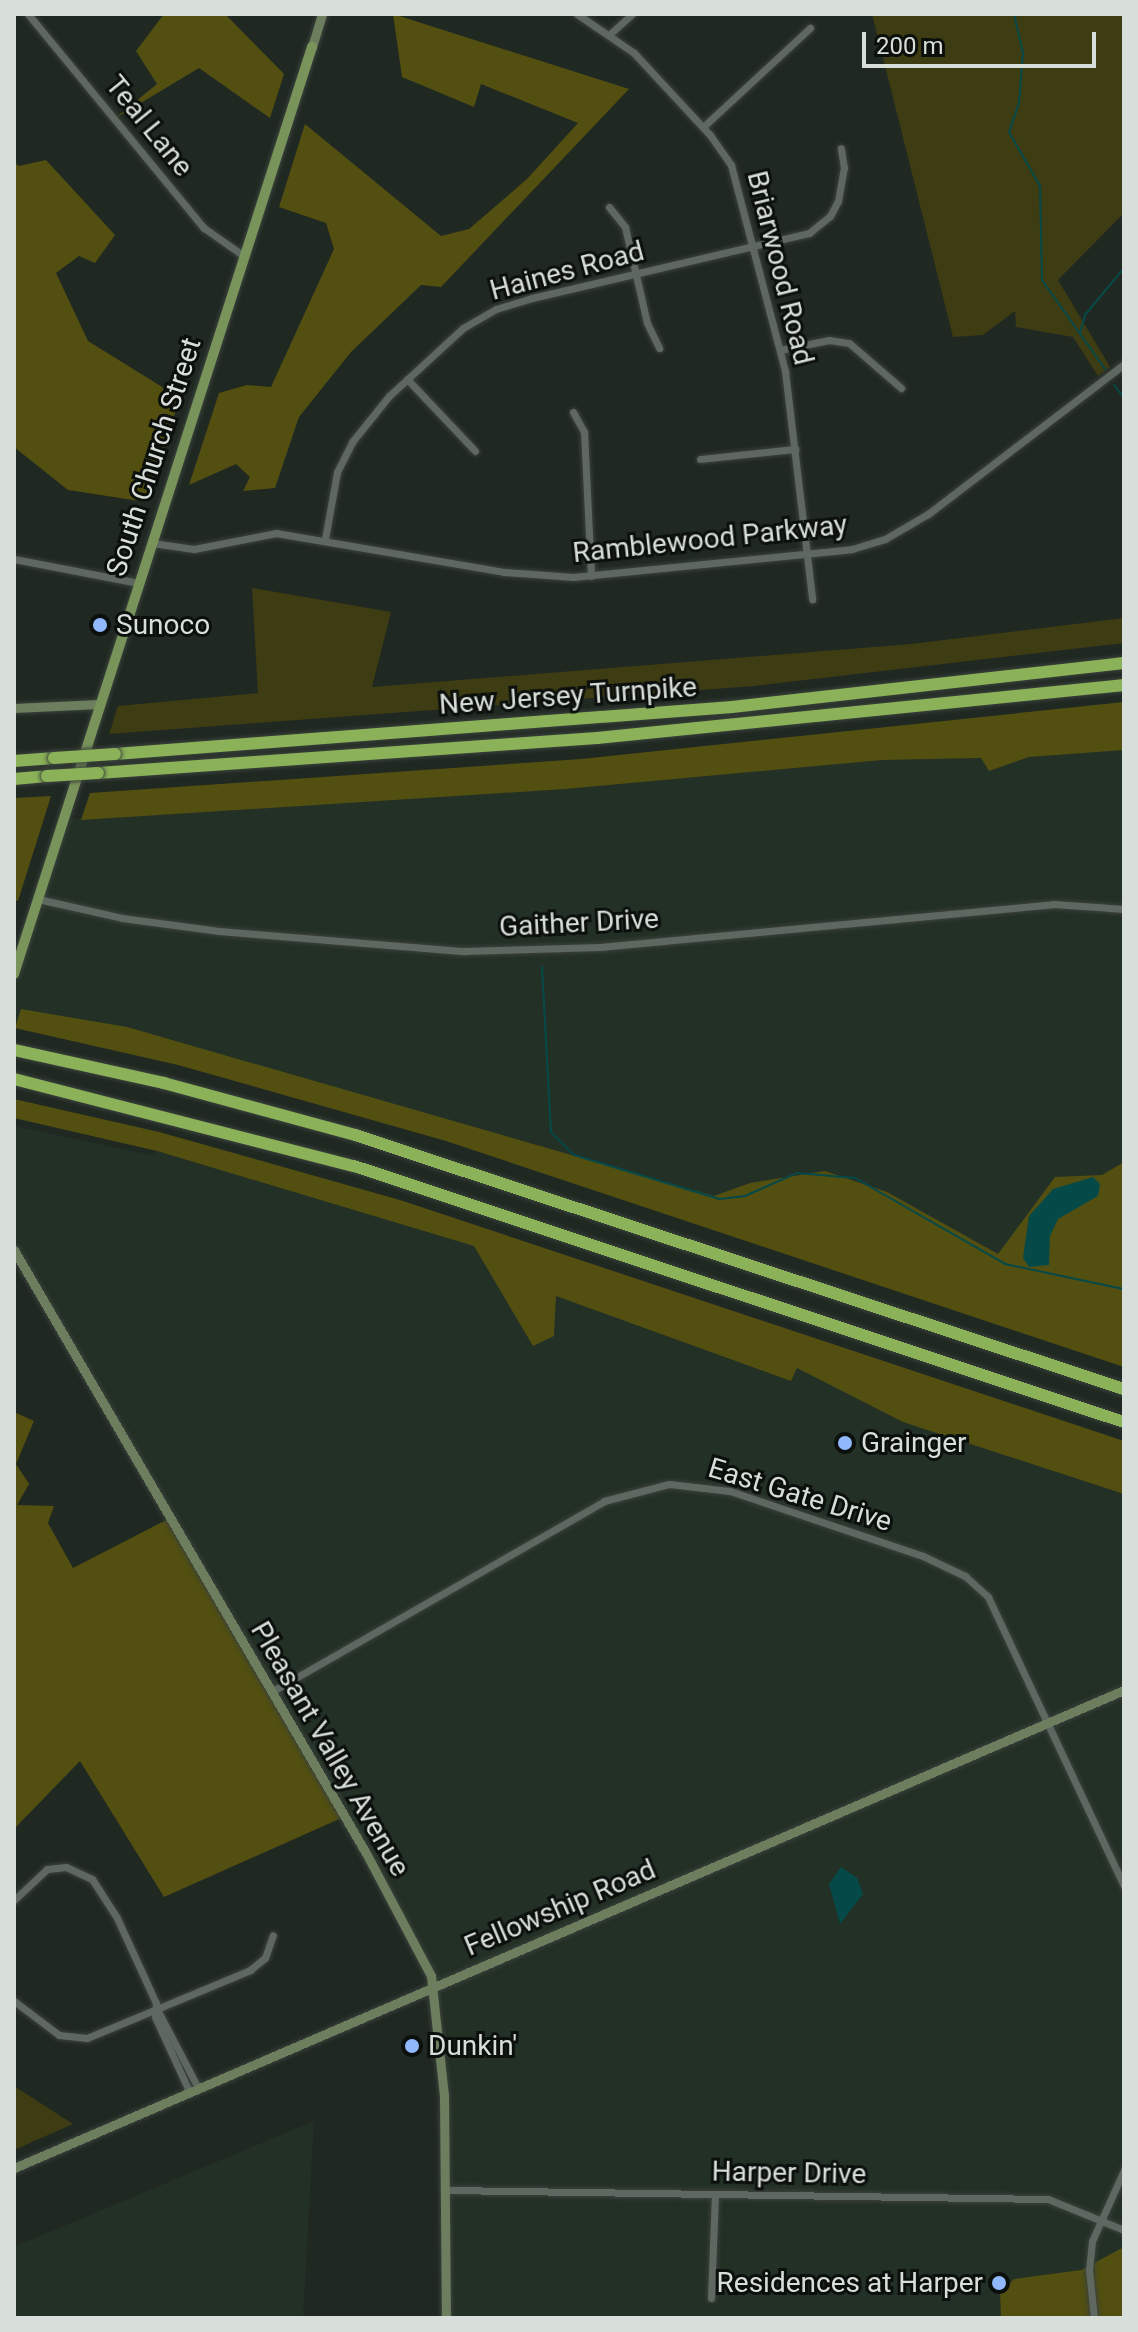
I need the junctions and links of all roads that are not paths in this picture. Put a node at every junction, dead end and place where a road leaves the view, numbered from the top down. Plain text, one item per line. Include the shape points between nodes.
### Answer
1 (28, 14) edge
2 (322, 14) edge
3 (577, 14) edge
4 (632, 14) edge
5 (810, 28) dead end
6 (611, 33) junction
7 (312, 47) joint
8 (703, 127) junction
9 (841, 148) dead end
10 (609, 207) dead end
11 (754, 247) junction
12 (244, 256) junction
13 (636, 275) junction
14 (659, 348) dead end
15 (780, 350) junction
16 (1124, 364) edge
17 (407, 379) junction
18 (901, 388) dead end
19 (573, 412) dead end
20 (795, 449) junction
21 (475, 451) dead end
22 (700, 459) dead end
23 (325, 539) junction
24 (152, 543) junction
25 (806, 555) junction
26 (14, 559) edge
27 (591, 576) junction
28 (139, 583) junction
29 (812, 599) dead end
30 (1124, 663) edge
31 (1124, 685) edge
32 (99, 704) junction
33 (14, 708) edge
34 (14, 761) edge
35 (14, 779) edge
36 (38, 899) junction
37 (1124, 909) edge
38 (14, 974) edge
39 (14, 1050) edge
40 (14, 1079) edge
41 (14, 1250) edge
42 (1124, 1389) edge
43 (1124, 1422) edge
44 (1124, 1690) edge
45 (271, 1692) junction
46 (1047, 1722) junction
47 (1124, 1886) edge
48 (14, 1900) edge
49 (273, 1935) dead end
50 (434, 1986) junction
51 (14, 2001) edge
52 (158, 2011) junction
53 (193, 2090) junction
54 (14, 2168) edge
55 (1124, 2170) edge
56 (447, 2190) junction
57 (715, 2194) junction
58 (1101, 2219) junction
59 (1124, 2230) edge
60 (711, 2298) dead end
61 (446, 2318) edge
62 (1094, 2318) edge

1 - 12 street, Teal Lane via 204,228
2 - 7 street
3 - 6 street, Briarwood Road
4 - 6 street
5 - 8 street
6 - 8 street, Briarwood Road
7 - 12 main road, South Church Street
8 - 11 street, Briarwood Road via 731,165
9 - 11 street, Haines Road via 842,185 830,216 809,233
10 - 13 street via 622,220
11 - 13 street, Haines Road
11 - 15 street, Briarwood Road
12 - 24 main road, South Church Street
13 - 14 street
13 - 17 street, Haines Road via 496,309 463,328
15 - 18 street via 829,340 849,343
15 - 20 street, Briarwood Road
16 - 25 street, Ramblewood Parkway via 907,527 869,545
17 - 21 street
17 - 23 street, Haines Road via 365,423 341,462
19 - 27 street via 584,432
20 - 22 street
20 - 25 street, Briarwood Road
23 - 24 street, Ramblewood Parkway via 276,533 194,549
23 - 27 street, Ramblewood Parkway via 504,572
24 - 28 main road, South Church Street
25 - 27 street, Ramblewood Parkway
25 - 29 street, Briarwood Road
26 - 28 street
28 - 32 main road, South Church Street
30 - 34 highway, New Jersey Turnpike, bridge via 732,707
31 - 35 highway, New Jersey Turnpike, bridge via 687,731
32 - 33 street
32 - 36 main road, South Church Street
36 - 37 street, Gaither Drive via 143,921 464,951 600,947 1061,904
36 - 38 main road, South Church Street
39 - 42 highway via 355,1135
40 - 43 highway via 354,1166
41 - 45 street, Pleasant Valley Avenue
44 - 46 street, Fellowship Road
45 - 46 street, East Gate Drive via 578,1513 639,1488 683,1484 772,1504 923,1556 965,1576 998,1609
45 - 50 street, Pleasant Valley Avenue via 402,1916
46 - 47 street, East Gate Drive
46 - 50 street, Fellowship Road
48 - 52 street via 47,1869 66,1867 84,1873 117,1918
49 - 52 street via 258,1964
50 - 53 street, Fellowship Road
50 - 56 street, Pleasant Valley Avenue
51 - 52 street via 51,2030 78,2039
52 - 53 street via 155,2017
53 - 54 street, Fellowship Road
55 - 58 street
56 - 57 street, Harper Drive
56 - 61 street, Pleasant Valley Avenue
57 - 58 street, Harper Drive via 1048,2199
57 - 60 street
58 - 59 street, Harper Drive
58 - 62 street via 1089,2270

